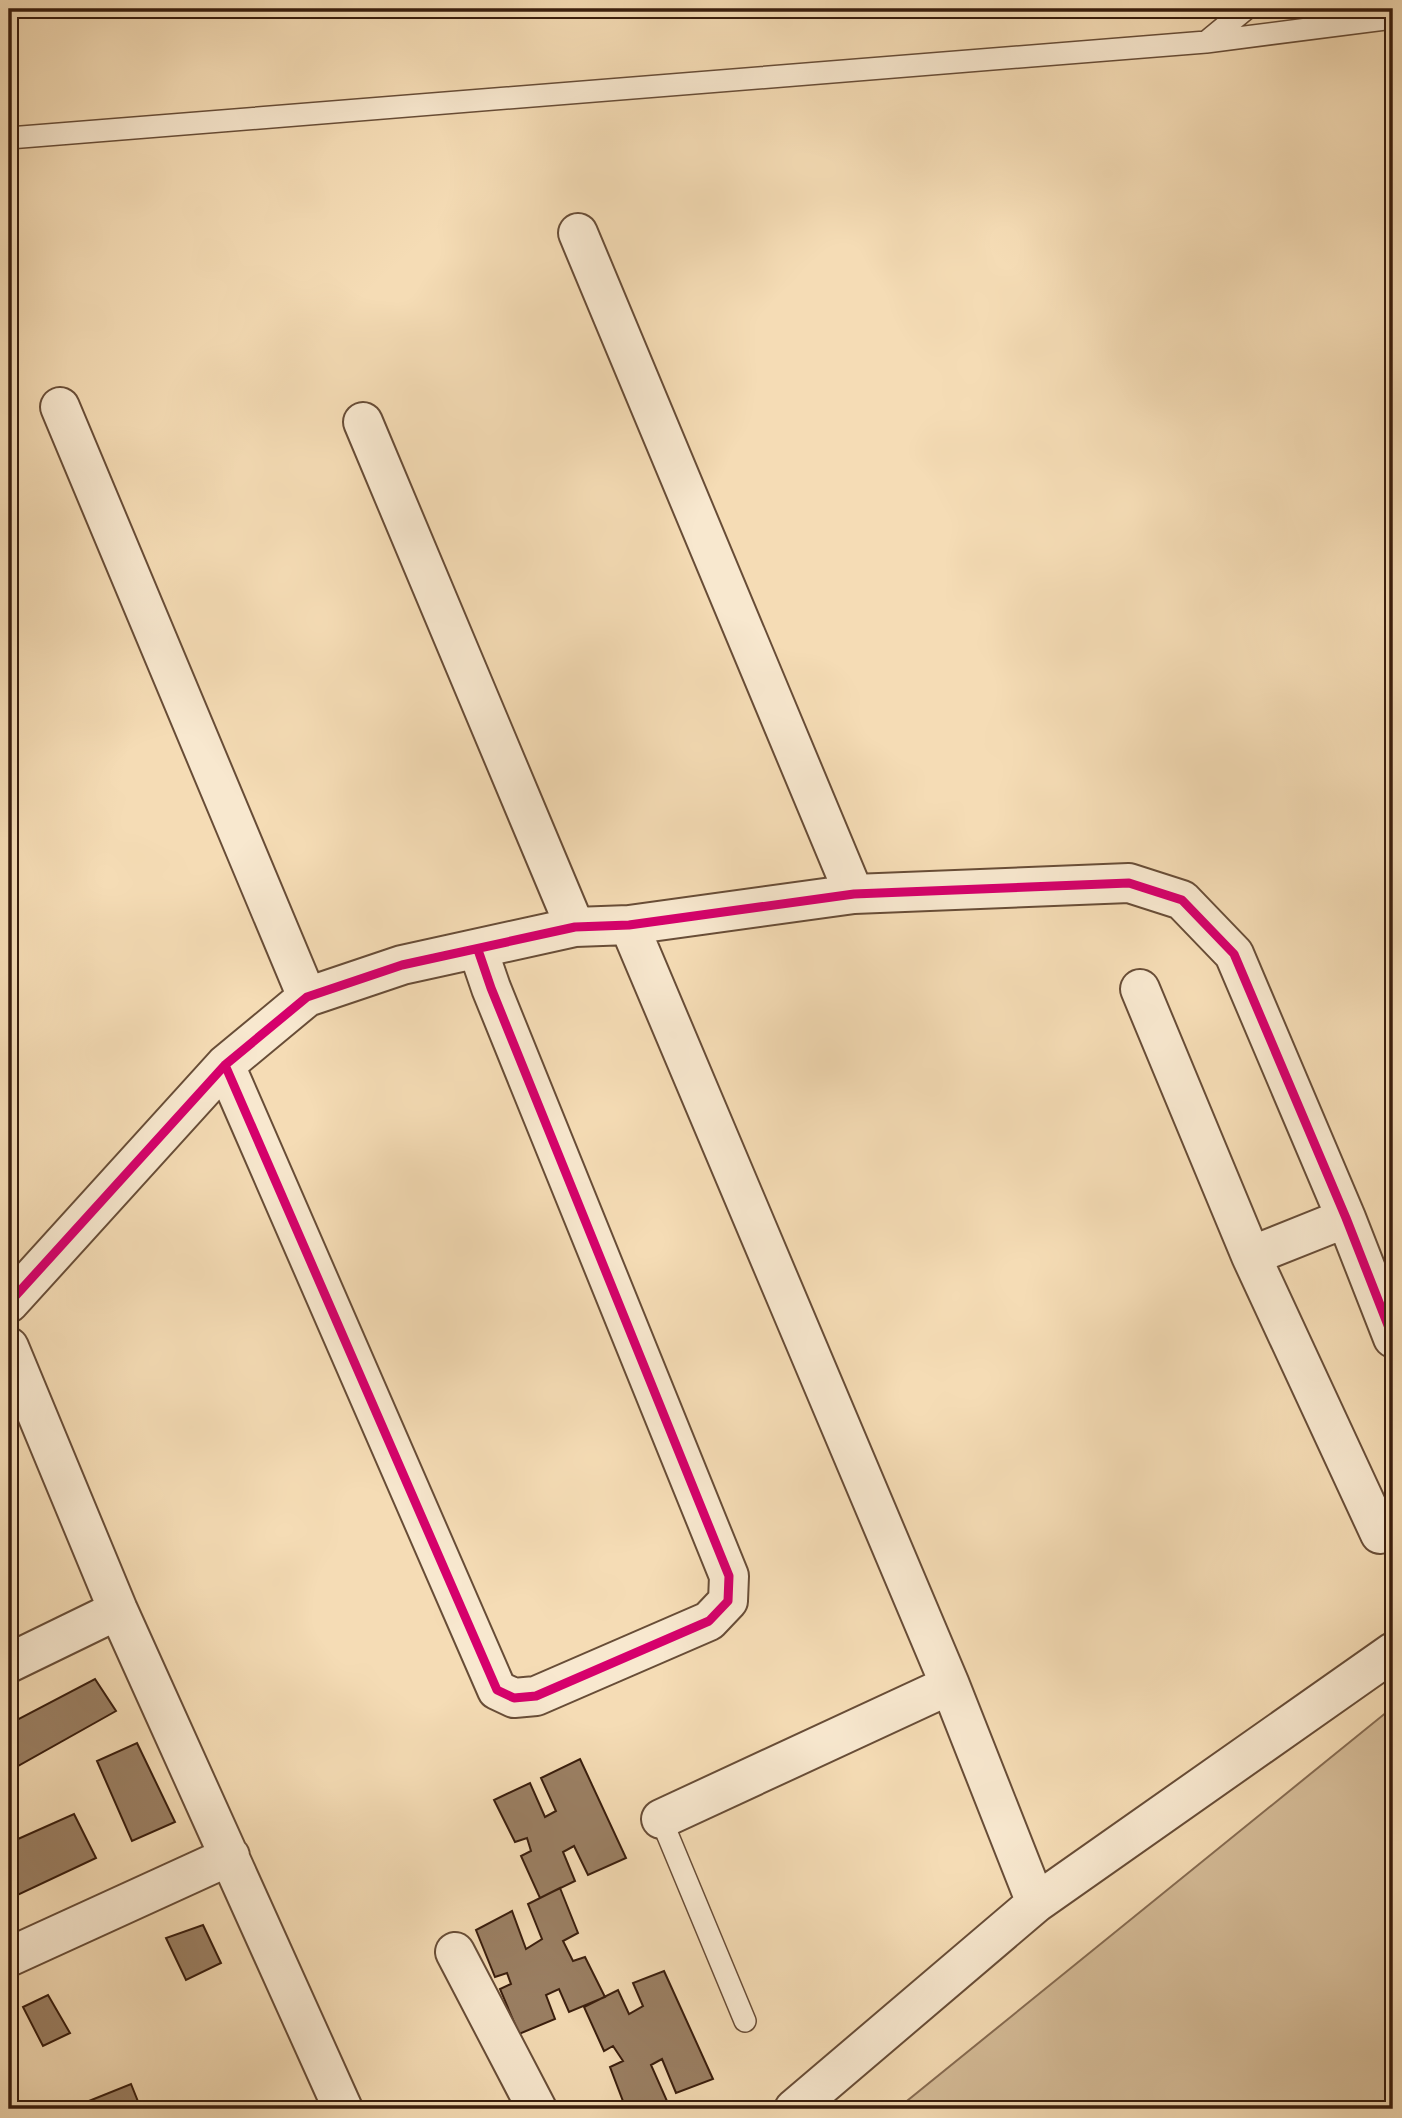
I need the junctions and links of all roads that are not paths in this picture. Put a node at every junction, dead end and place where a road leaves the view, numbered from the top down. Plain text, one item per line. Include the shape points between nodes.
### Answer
1 (1245, 9) edge
2 (1393, 18) edge
3 (1206, 42) junction
4 (9, 138) edge
5 (578, 233) dead end
6 (60, 407) dead end
7 (363, 422) dead end
8 (855, 894) junction
9 (629, 925) junction
10 (575, 928) junction
11 (478, 950) junction
12 (1140, 989) dead end
13 (307, 997) junction
14 (225, 1065) junction
15 (1346, 1218) junction
16 (1251, 1256) junction
17 (9, 1303) edge
18 (1393, 1338) edge
19 (9, 1347) edge
20 (1380, 1534) dead end
21 (118, 1610) junction
22 (1393, 1653) edge
23 (9, 1663) edge
24 (950, 1685) junction
25 (660, 1819) joint
26 (230, 1856) junction
27 (1036, 1903) junction
28 (455, 1952) dead end
29 (9, 1957) edge
30 (745, 2021) dead end
31 (332, 2106) edge
32 (537, 2109) edge
33 (794, 2109) edge

1 - 3 lane
2 - 3 lane
3 - 4 lane
5 - 8 street
6 - 13 street
7 - 10 street
8 - 9 street
8 - 15 street via 1129,883 1182,900 1234,954
9 - 10 street
9 - 24 street
10 - 11 street
11 - 13 street via 402,965
11 - 14 street via 729,1576 729,1601 709,1622 536,1696 514,1698 497,1690
12 - 16 street
13 - 14 street
14 - 17 street
15 - 16 street
15 - 18 street
16 - 20 street
19 - 21 street
21 - 23 street
21 - 26 street
22 - 27 street
24 - 25 street
24 - 27 street
25 - 30 lane
26 - 29 street
26 - 31 street
27 - 33 street
28 - 32 street

